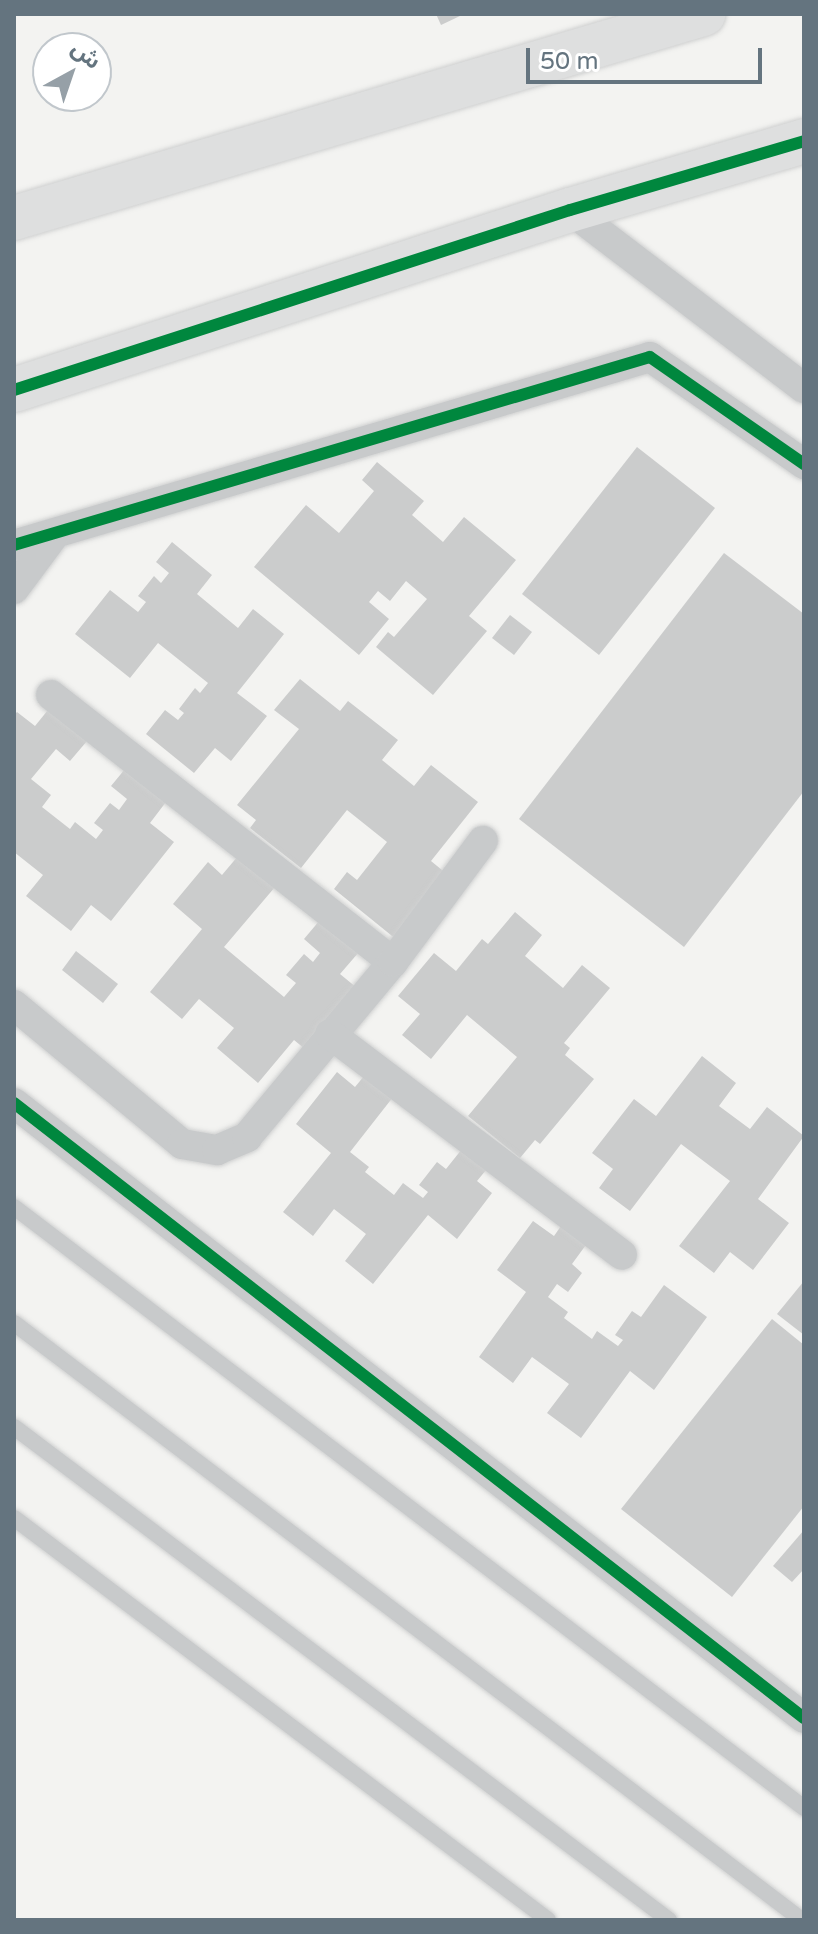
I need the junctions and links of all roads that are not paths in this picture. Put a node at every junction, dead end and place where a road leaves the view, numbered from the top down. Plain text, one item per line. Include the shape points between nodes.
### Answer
1 (703, 14) edge
2 (804, 141) edge
3 (570, 210) junction
4 (14, 218) edge
5 (804, 388) edge
6 (14, 390) edge
7 (804, 464) edge
8 (55, 534) junction
9 (14, 545) edge
10 (14, 589) edge
11 (51, 695) dead end
12 (483, 841) dead end
13 (393, 962) junction
14 (14, 1005) edge
15 (330, 1034) junction
16 (14, 1103) edge
17 (14, 1207) edge
18 (622, 1255) dead end
19 (14, 1323) edge
20 (14, 1427) edge
21 (14, 1518) edge
22 (804, 1718) edge
23 (804, 1808) edge
24 (548, 1920) edge
25 (669, 1920) edge
26 (802, 1920) edge

1 - 4 street
2 - 3 street
3 - 5 street
3 - 6 street
7 - 8 street via 650,357
8 - 9 street
8 - 10 street
11 - 13 street
12 - 13 street
13 - 15 street
14 - 15 street via 182,1144 217,1150 247,1137
15 - 18 street
16 - 22 street
17 - 23 lane
19 - 26 lane
20 - 25 lane
21 - 24 lane

